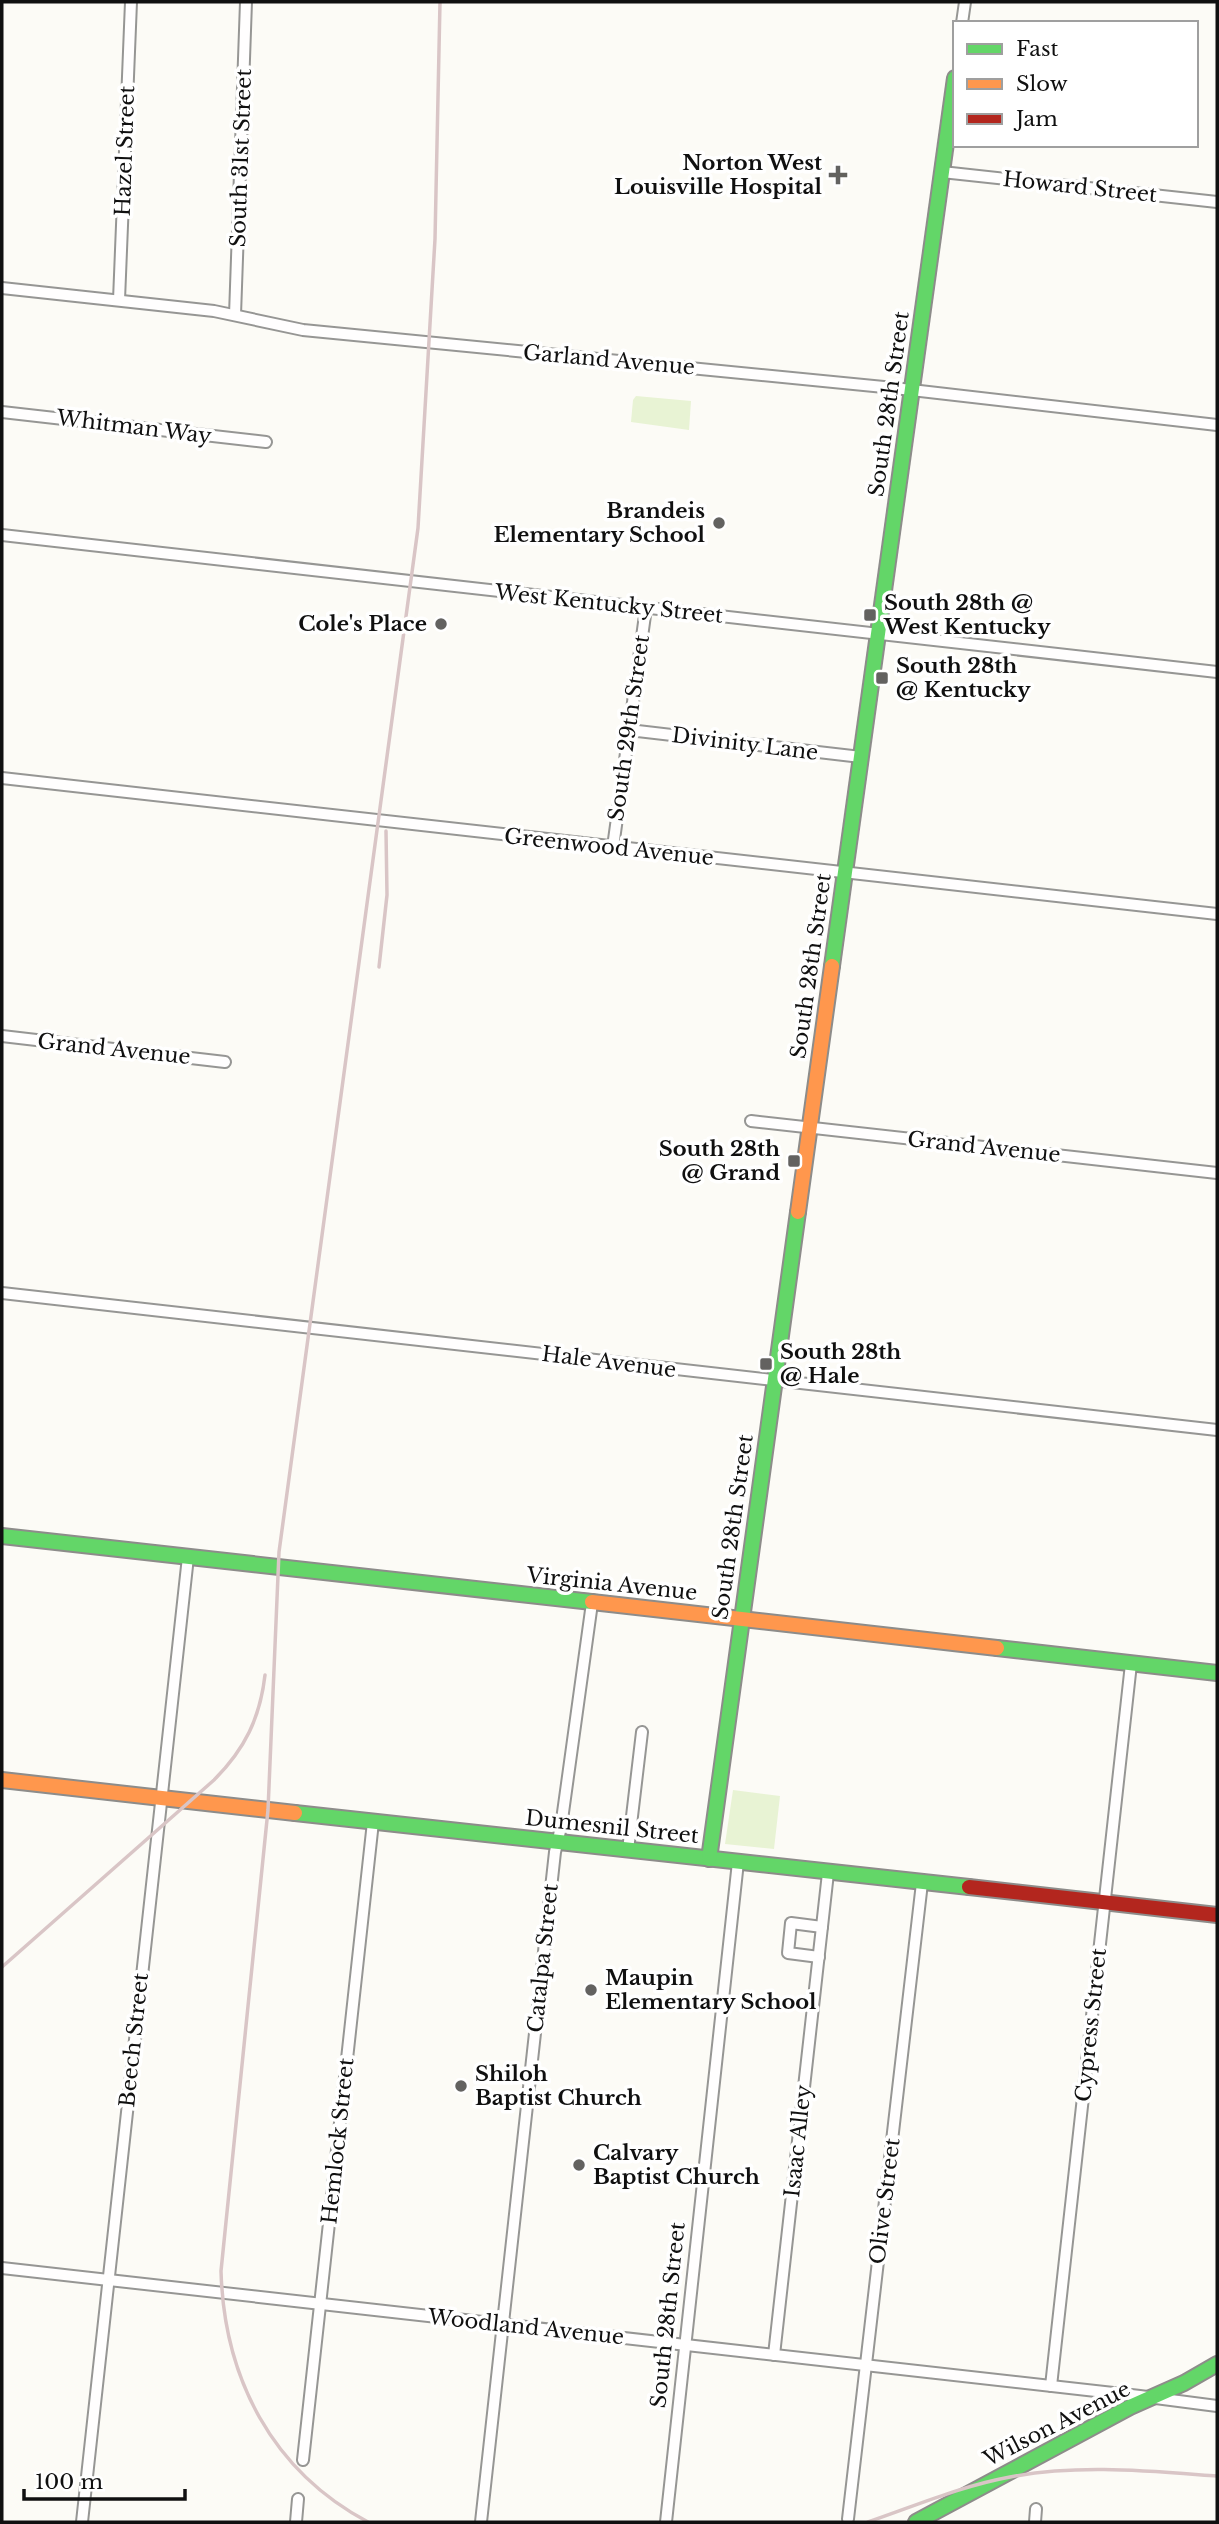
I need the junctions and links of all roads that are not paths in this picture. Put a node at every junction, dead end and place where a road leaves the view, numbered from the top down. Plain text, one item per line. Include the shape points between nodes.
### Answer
1 (131, 2) edge
2 (246, 2) edge
3 (965, 2) edge
4 (962, 21) edge
5 (953, 92) edge
6 (942, 172) junction
7 (1217, 202) edge
8 (2, 288) edge
9 (119, 300) junction
10 (235, 315) junction
11 (912, 390) junction
12 (2, 412) edge
13 (1217, 425) edge
14 (266, 442) dead end
15 (2, 535) edge
16 (646, 608) junction
17 (878, 634) junction
18 (1217, 672) edge
19 (629, 730) junction
20 (861, 757) junction
21 (2, 779) edge
22 (612, 847) junction
23 (845, 873) junction
24 (1217, 914) edge
25 (2, 1036) edge
26 (225, 1062) dead end
27 (751, 1121) dead end
28 (810, 1127) junction
29 (1217, 1173) edge
30 (2, 1293) edge
31 (775, 1381) junction
32 (1217, 1430) edge
33 (2, 1536) edge
34 (188, 1557) junction
35 (593, 1603) junction
36 (742, 1620) junction
37 (1131, 1664) junction
38 (1217, 1673) edge
39 (642, 1732) dead end
40 (2, 1780) edge
41 (161, 1797) junction
42 (373, 1822) junction
43 (558, 1842) junction
44 (628, 1850) junction
45 (709, 1859) junction
46 (738, 1862) junction
47 (828, 1873) junction
48 (922, 1883) junction
49 (1105, 1903) junction
50 (1217, 1916) edge
51 (822, 1927) junction
52 (819, 1957) junction
53 (2, 2268) edge
54 (107, 2280) junction
55 (320, 2304) junction
56 (503, 2324) junction
57 (686, 2344) junction
58 (774, 2355) junction
59 (1217, 2364) edge
60 (866, 2365) junction
61 (1051, 2386) junction
62 (1155, 2397) junction
63 (1217, 2406) edge
64 (303, 2460) dead end
65 (298, 2499) dead end
66 (1036, 2509) dead end
67 (848, 2519) dead end
68 (82, 2522) edge
69 (296, 2522) edge
70 (481, 2522) edge
71 (666, 2522) edge
72 (916, 2522) edge
73 (1035, 2522) edge

1 - 9 street, Hazel Street
2 - 10 street, South 31st Street
3 - 4 street
5 - 6 main road, South 28th Street
6 - 7 street, Howard Street
6 - 11 main road, South 28th Street
8 - 9 street, Garland Avenue
9 - 10 street, Garland Avenue
10 - 11 street, Garland Avenue via 317,331
11 - 13 street, Garland Avenue
11 - 17 main road, South 28th Street
12 - 14 street, Whitman Way
15 - 16 street, West Kentucky Street
16 - 17 street, West Kentucky Street
16 - 19 street, South 29th Street
17 - 18 street, West Kentucky Street
17 - 20 main road, South 28th Street
19 - 20 street, Divinity Lane
19 - 22 street, South 29th Street
20 - 23 main road, South 28th Street
21 - 22 street, Greenwood Avenue
22 - 23 street, Greenwood Avenue
23 - 24 street, Greenwood Avenue
23 - 28 main road, South 28th Street
25 - 26 street, Grand Avenue
27 - 28 street, Grand Avenue
28 - 29 street, Grand Avenue
28 - 31 main road, South 28th Street
30 - 31 street, Hale Avenue
31 - 32 street, Hale Avenue
31 - 36 main road, South 28th Street
33 - 34 main road, Virginia Avenue
34 - 35 main road, Virginia Avenue
34 - 41 street, Beech Street
35 - 36 main road, Virginia Avenue
35 - 43 street, Catalpa Street
36 - 37 main road, Virginia Avenue
36 - 45 main road, South 28th Street
37 - 38 main road, Virginia Avenue
37 - 49 street, Cypress Street
39 - 44 street
40 - 41 main road, Dumesnil Street
41 - 42 main road, Dumesnil Street
41 - 54 street, Beech Street
42 - 43 main road, Dumesnil Street
42 - 55 street, Hemlock Street
43 - 44 main road, Dumesnil Street
43 - 56 street, Catalpa Street
44 - 45 main road, Dumesnil Street
45 - 46 main road, Dumesnil Street
46 - 47 main road, Dumesnil Street
46 - 57 street, South 28th Street
47 - 48 main road, Dumesnil Street
47 - 51 street, Isaac Alley
48 - 49 main road, Dumesnil Street
48 - 60 street, Olive Street
49 - 50 main road, Dumesnil Street
49 - 61 street, Cypress Street
51 - 52 street, Isaac Alley
51 - 52 street via 791,1923 788,1953
52 - 58 street, Isaac Alley
53 - 54 street, Woodland Avenue
54 - 55 street, Woodland Avenue
54 - 68 street, Beech Street
55 - 56 street, Woodland Avenue
55 - 64 street, Hemlock Street
56 - 57 street, Woodland Avenue
56 - 70 street, Catalpa Street
57 - 58 street, Woodland Avenue
57 - 71 street, South 28th Street
58 - 60 street, Woodland Avenue
59 - 62 main road, Wilson Avenue
60 - 61 street, Woodland Avenue
60 - 67 street, Olive Street
61 - 62 street, Woodland Avenue
62 - 63 street, Woodland Avenue
62 - 72 main road, Wilson Avenue
65 - 69 street
66 - 73 street

